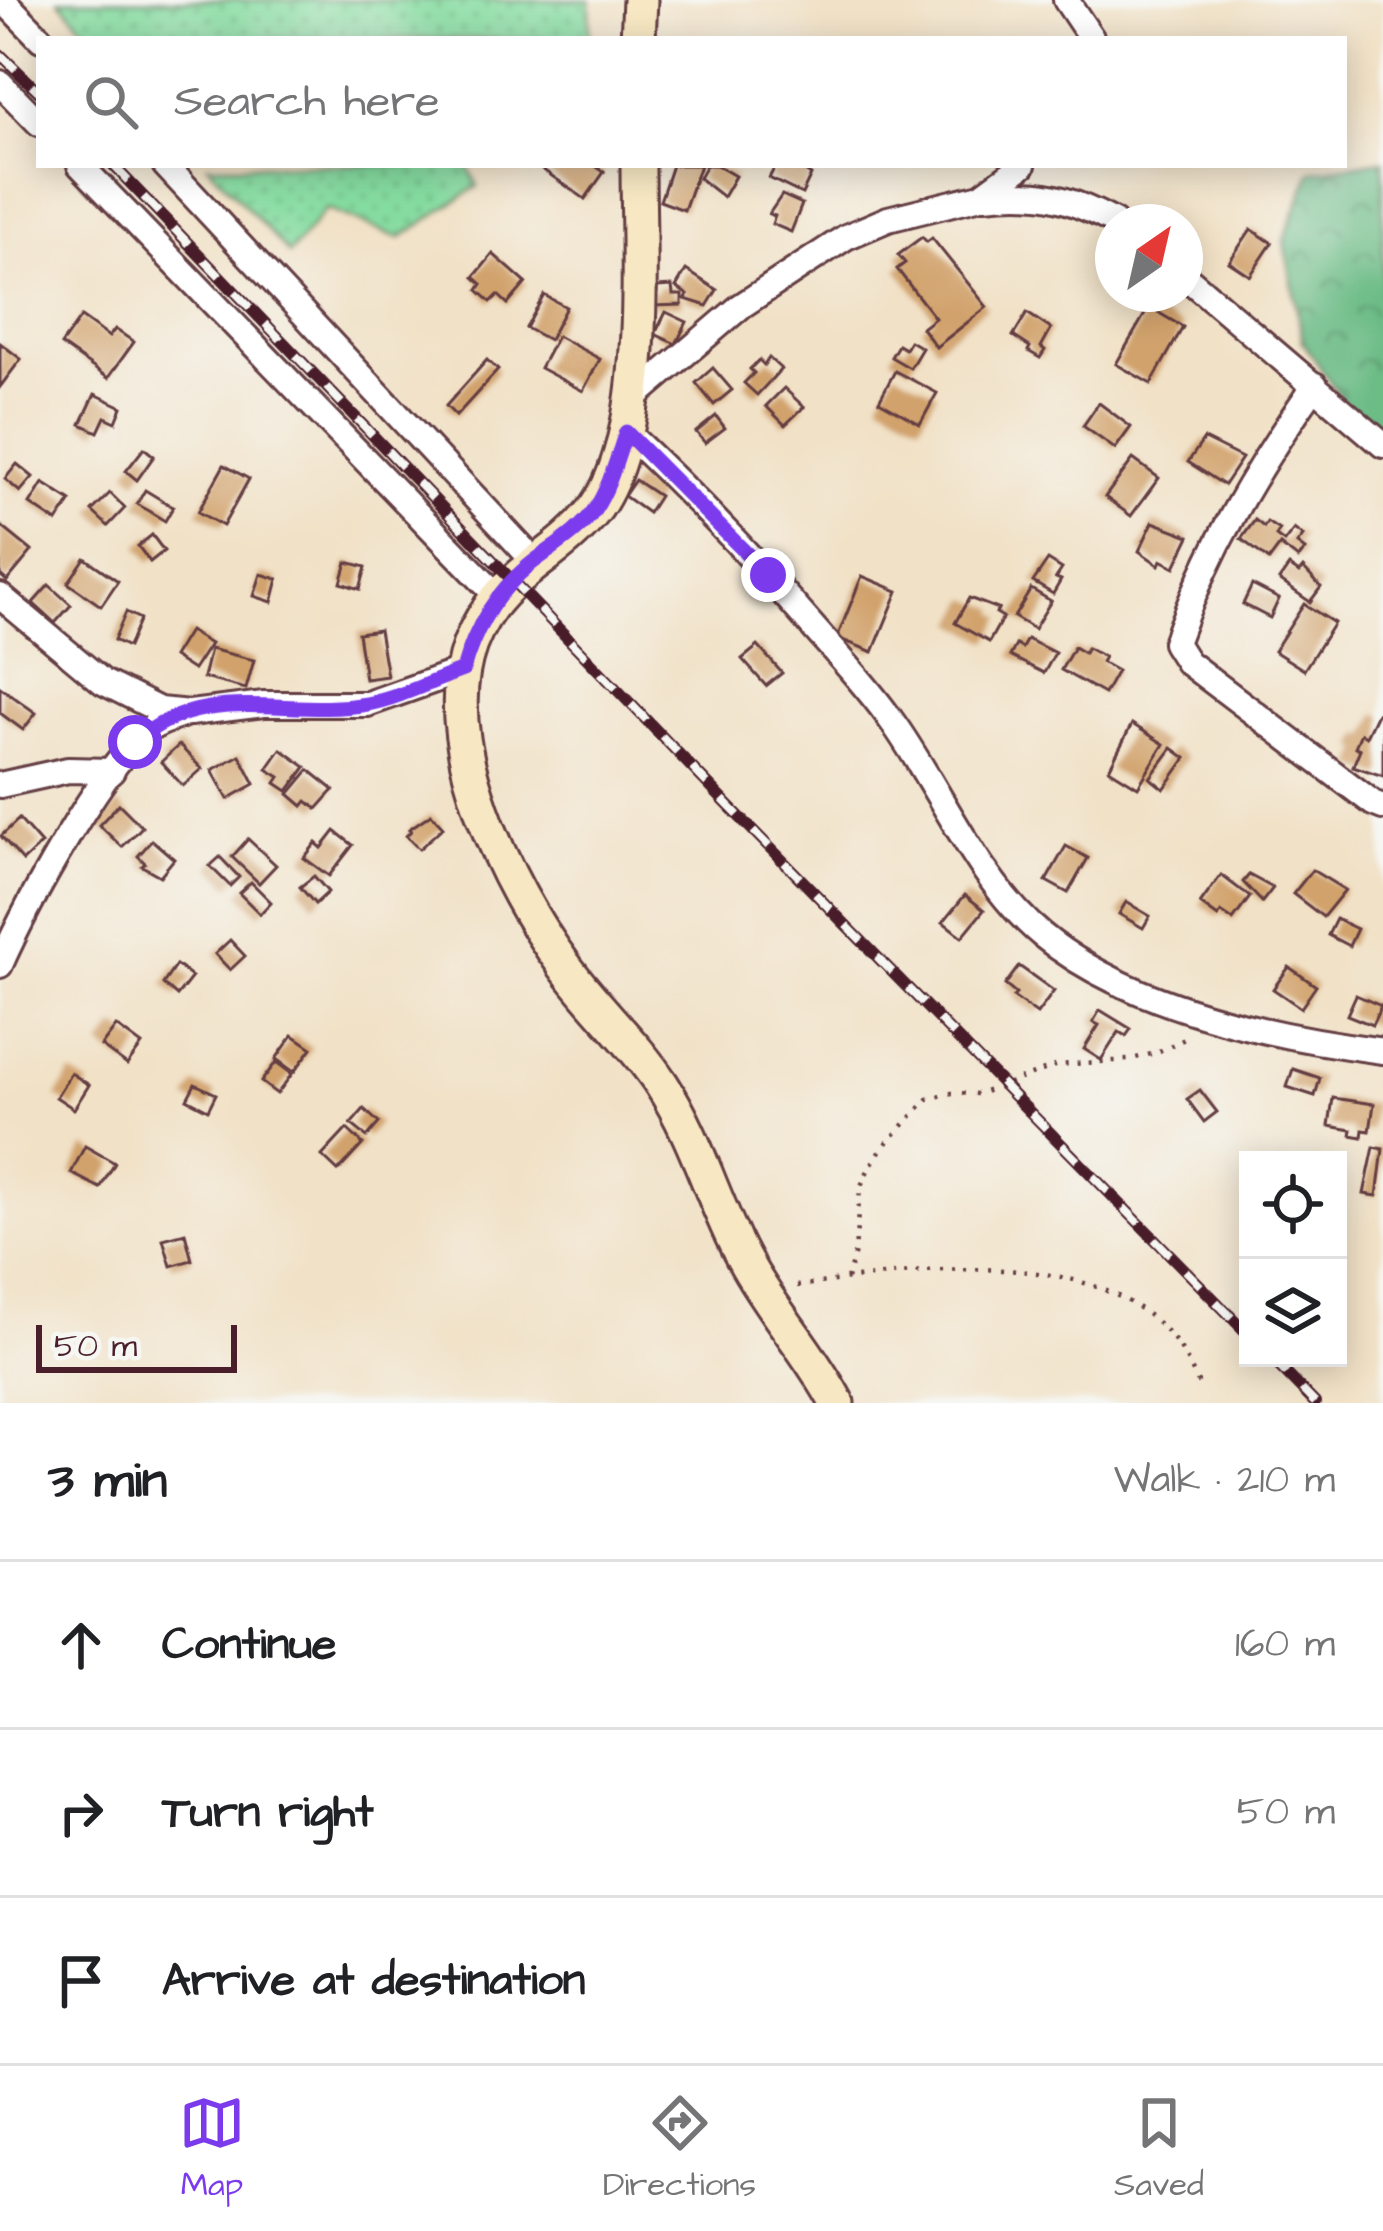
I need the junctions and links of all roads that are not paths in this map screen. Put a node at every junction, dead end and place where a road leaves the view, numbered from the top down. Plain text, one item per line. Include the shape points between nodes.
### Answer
1 (3, 0) edge
2 (640, 0) edge
3 (1066, 0) edge
4 (38, 36) edge
5 (638, 36) edge
6 (1090, 36) edge
7 (0, 83) edge
8 (36, 120) edge
9 (83, 168) edge
10 (168, 168) edge
11 (638, 168) edge
12 (1019, 168) edge
13 (981, 196) junction
14 (1095, 213) edge
15 (1203, 291) edge
16 (1315, 385) junction
17 (629, 416) junction
18 (1383, 445) edge
19 (534, 562) junction
20 (0, 596) edge
21 (498, 597) junction
22 (463, 670) junction
23 (190, 713) junction
24 (112, 771) junction
25 (0, 784) edge
26 (1383, 806) edge
27 (0, 965) edge
28 (1383, 1051) edge
29 (837, 1403) edge

1 - 4 street
2 - 5 street
3 - 6 street
7 - 8 street
9 - 21 street
10 - 19 street
11 - 17 street
12 - 13 street
13 - 14 street via 1046,194
13 - 17 street via 846,237 741,306
15 - 16 street
16 - 18 street
16 - 26 street via 1226,527 1175,643 1187,662
17 - 19 street via 597,507
17 - 28 street via 888,715 963,838 1039,933 1147,994
19 - 21 street
20 - 23 street via 103,682 159,710
21 - 22 street
22 - 23 street via 367,704
22 - 29 street via 471,776 490,835 538,928 661,1083 761,1291
23 - 24 street via 150,729
24 - 25 street via 68,770
24 - 27 street

